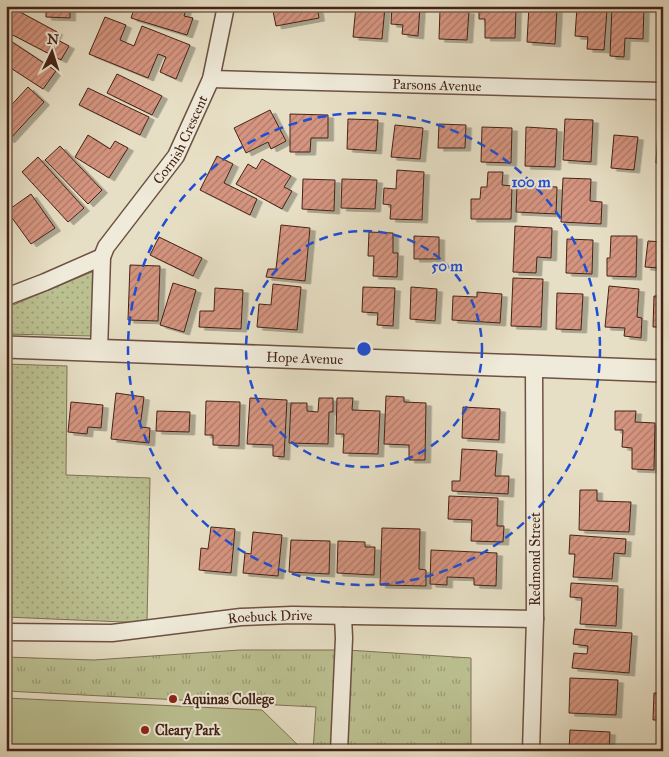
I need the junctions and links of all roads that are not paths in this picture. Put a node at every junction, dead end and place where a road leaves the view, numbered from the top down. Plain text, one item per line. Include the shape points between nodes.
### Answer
1 (226, 6) edge
2 (211, 78) junction
3 (663, 91) edge
4 (102, 257) junction
5 (6, 297) edge
6 (6, 347) edge
7 (99, 350) junction
8 (534, 367) junction
9 (663, 371) edge
10 (343, 616) junction
11 (535, 619) junction
12 (6, 632) edge
13 (339, 751) edge
14 (531, 751) edge

1 - 2 street, Cornish Crescent
2 - 3 street, Parsons Avenue
2 - 4 street, Cornish Crescent via 176,156 106,247
4 - 5 street
4 - 7 street, Cornish Crescent
6 - 7 street, Hope Avenue
7 - 8 street, Hope Avenue
8 - 9 street, Hope Avenue
8 - 11 street, Redmond Street
10 - 11 street, Roebuck Drive
10 - 12 street, Roebuck Drive via 241,617 112,634
10 - 13 street
11 - 14 street, Redmond Street

